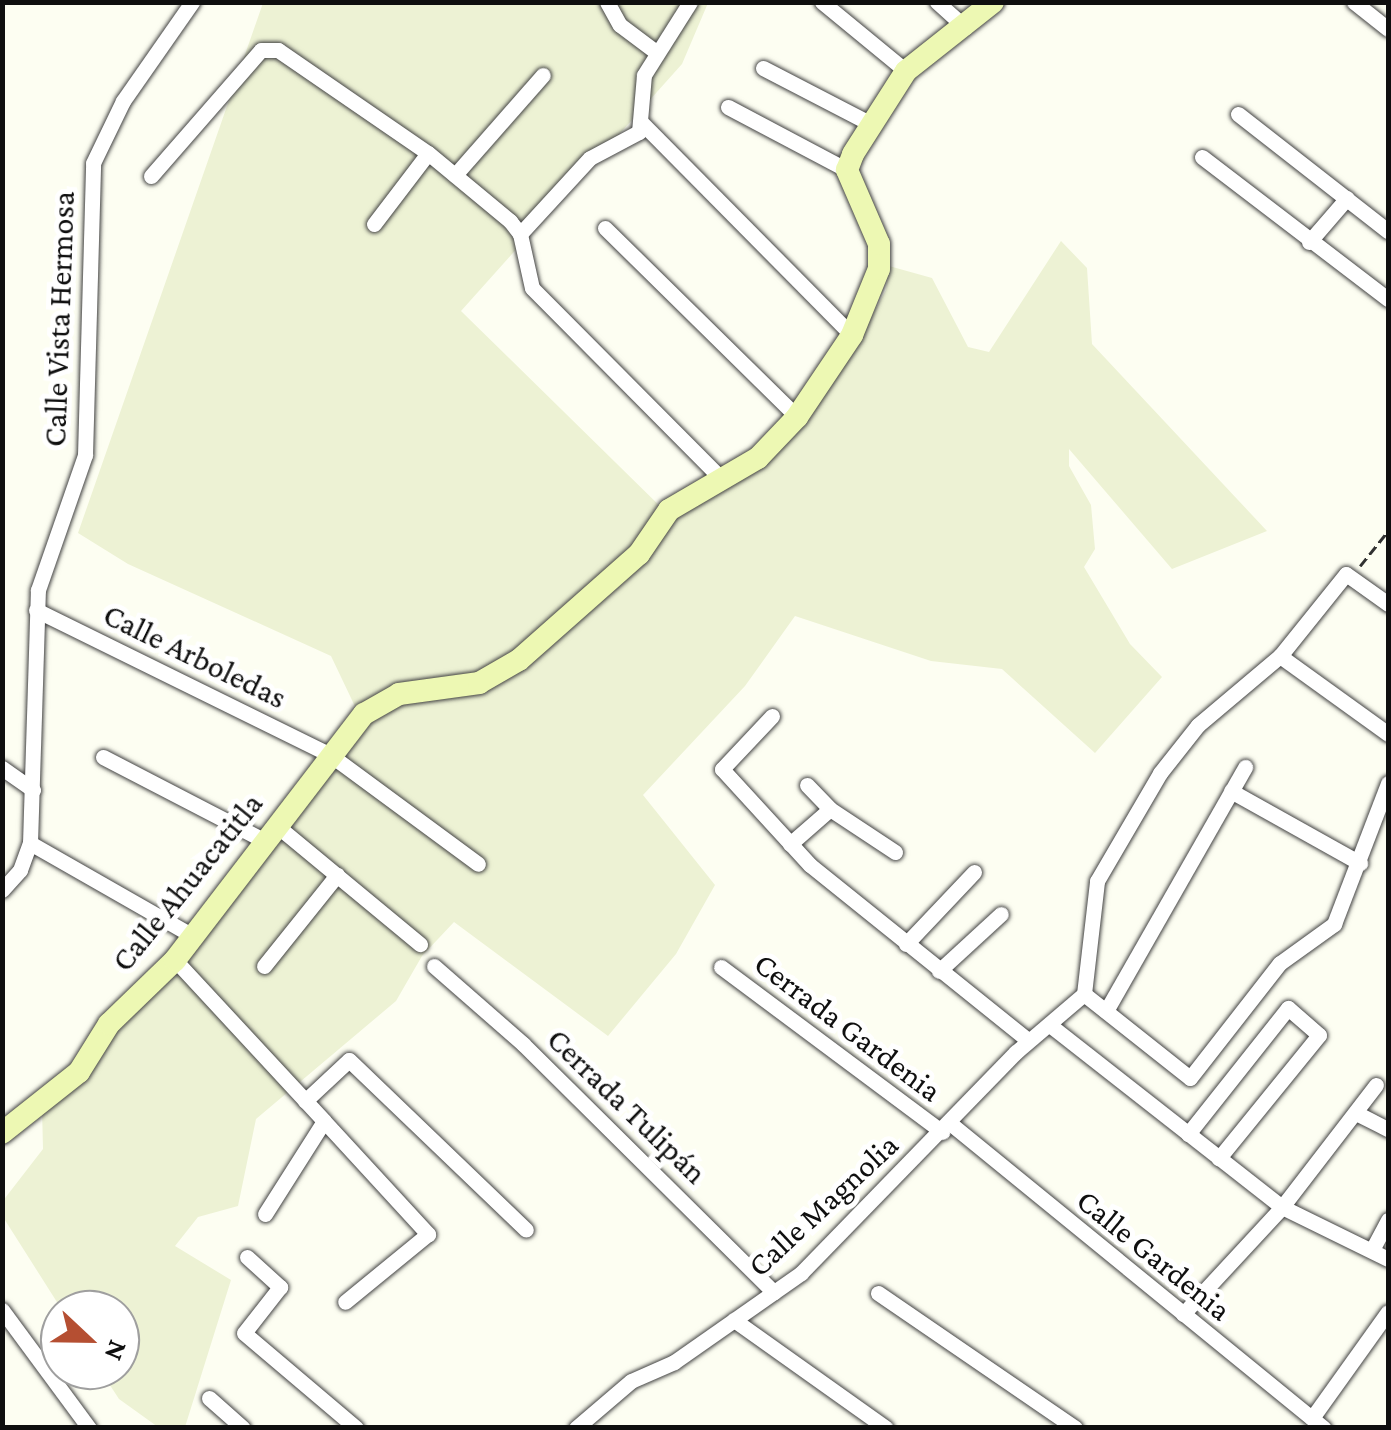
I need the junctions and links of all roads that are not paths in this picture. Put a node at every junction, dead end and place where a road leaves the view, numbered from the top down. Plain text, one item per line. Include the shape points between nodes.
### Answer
1 (192, 2) edge
2 (607, 2) edge
3 (690, 2) edge
4 (822, 2) edge
5 (937, 2) edge
6 (993, 2) edge
7 (1354, 2) edge
8 (965, 27) junction
9 (1388, 30) edge
10 (656, 52) junction
11 (763, 68) dead end
12 (906, 71) junction
13 (542, 76) dead end
14 (728, 107) dead end
15 (1238, 114) dead end
16 (869, 122) junction
17 (643, 124) junction
18 (428, 153) junction
19 (1202, 156) dead end
20 (847, 170) junction
21 (456, 175) junction
22 (150, 176) dead end
23 (1347, 198) junction
24 (374, 224) dead end
25 (1386, 224) edge
26 (605, 228) dead end
27 (520, 234) junction
28 (1309, 242) junction
29 (1385, 299) edge
30 (852, 334) junction
31 (797, 417) junction
32 (722, 479) junction
33 (1388, 604) edge
34 (36, 610) junction
35 (1280, 656) junction
36 (772, 716) dead end
37 (1388, 734) edge
38 (329, 754) junction
39 (103, 757) dead end
40 (1245, 767) dead end
41 (2, 768) edge
42 (1388, 783) edge
43 (807, 785) dead end
44 (33, 790) junction
45 (1231, 792) junction
46 (830, 808) junction
47 (270, 833) junction
48 (30, 843) junction
49 (790, 844) junction
50 (895, 852) dead end
51 (1360, 862) junction
52 (478, 864) dead end
53 (974, 872) dead end
54 (338, 875) junction
55 (2, 890) edge
56 (1001, 914) dead end
57 (193, 936) junction
58 (420, 944) dead end
59 (906, 944) junction
60 (174, 960) junction
61 (264, 966) dead end
62 (434, 966) dead end
63 (721, 967) dead end
64 (939, 971) junction
65 (1084, 994) junction
66 (1106, 1012) junction
67 (1051, 1026) junction
68 (1028, 1040) junction
69 (1376, 1085) dead end
70 (306, 1101) junction
71 (1356, 1113) junction
72 (324, 1121) junction
73 (947, 1128) junction
74 (1388, 1129) edge
75 (2, 1134) edge
76 (1188, 1134) junction
77 (1219, 1158) junction
78 (1282, 1207) junction
79 (265, 1214) dead end
80 (1388, 1220) edge
81 (526, 1230) dead end
82 (1372, 1250) junction
83 (247, 1256) dead end
84 (1388, 1259) edge
85 (774, 1292) junction
86 (878, 1293) dead end
87 (345, 1302) dead end
88 (2, 1310) edge
89 (1388, 1312) edge
90 (1183, 1314) junction
91 (734, 1320) junction
92 (209, 1398) dead end
93 (1318, 1423) edge
94 (89, 1428) edge
95 (242, 1428) edge
96 (356, 1428) edge
97 (576, 1428) edge
98 (886, 1428) edge
99 (1075, 1428) edge

1 - 34 street, Calle Vista Hermosa via 123,102 93,163 84,455
2 - 10 street via 620,25
3 - 10 street
4 - 12 street
5 - 8 street
6 - 8 street
7 - 9 street
8 - 12 street via 936,42
10 - 17 street via 642,84
11 - 16 street
12 - 16 street
13 - 21 street
14 - 20 street
15 - 23 street
16 - 20 street
17 - 27 street via 590,158
17 - 30 street
18 - 21 street
18 - 22 street via 269,48
18 - 24 street
19 - 28 street
20 - 30 street via 881,258
21 - 27 street
23 - 25 street
23 - 28 street
26 - 31 street
27 - 32 street via 532,288
28 - 29 street
30 - 31 street
31 - 32 street via 758,458
32 - 38 street, Calle Ahuacatitla via 669,510 630,563 519,660 479,683 398,694 374,705
33 - 35 street via 1346,574
34 - 38 street, Calle Arboledas
34 - 44 street, Calle Vista Hermosa
35 - 37 street
35 - 65 street via 1198,725 1097,881
36 - 49 street via 722,769
38 - 47 street, Calle Ahuacatitla
38 - 52 street, Calle Arboledas
39 - 47 street
40 - 45 street
41 - 44 street
42 - 51 street
43 - 46 street
44 - 48 street, Calle Vista Hermosa
45 - 51 street
45 - 66 street
46 - 49 street
46 - 50 street
47 - 54 street
47 - 57 street, Calle Ahuacatitla
48 - 55 street, Calle Vista Hermosa via 20,870
48 - 57 street
49 - 59 street
51 - 66 street via 1334,924 1280,963 1190,1078
53 - 59 street
54 - 58 street
54 - 61 street
56 - 64 street
57 - 60 street, Calle Ahuacatitla
59 - 64 street
60 - 70 street
60 - 75 street, Calle Ahuacatitla via 109,1024 79,1072
62 - 85 street, Cerrada Tulipán via 575,1093
63 - 73 street, Cerrada Gardenia
64 - 68 street
65 - 66 street
65 - 67 street, Calle Magnolia
67 - 68 street, Calle Magnolia
67 - 76 street
68 - 73 street, Calle Magnolia
69 - 71 street
70 - 72 street
70 - 81 street via 350,1060
71 - 74 street
71 - 78 street
72 - 79 street
72 - 87 street via 428,1234
73 - 85 street, Calle Magnolia
73 - 90 street, Calle Gardenia
76 - 77 street
76 - 77 street via 1288,1008 1319,1036
77 - 78 street
78 - 82 street
78 - 90 street
80 - 82 street
82 - 84 street
83 - 96 street via 280,1286 244,1333
85 - 91 street, Calle Magnolia
86 - 99 street
88 - 94 street
89 - 93 street
90 - 93 street, Calle Gardenia
91 - 97 street, Calle Magnolia via 674,1362 631,1381
91 - 98 street
92 - 95 street

